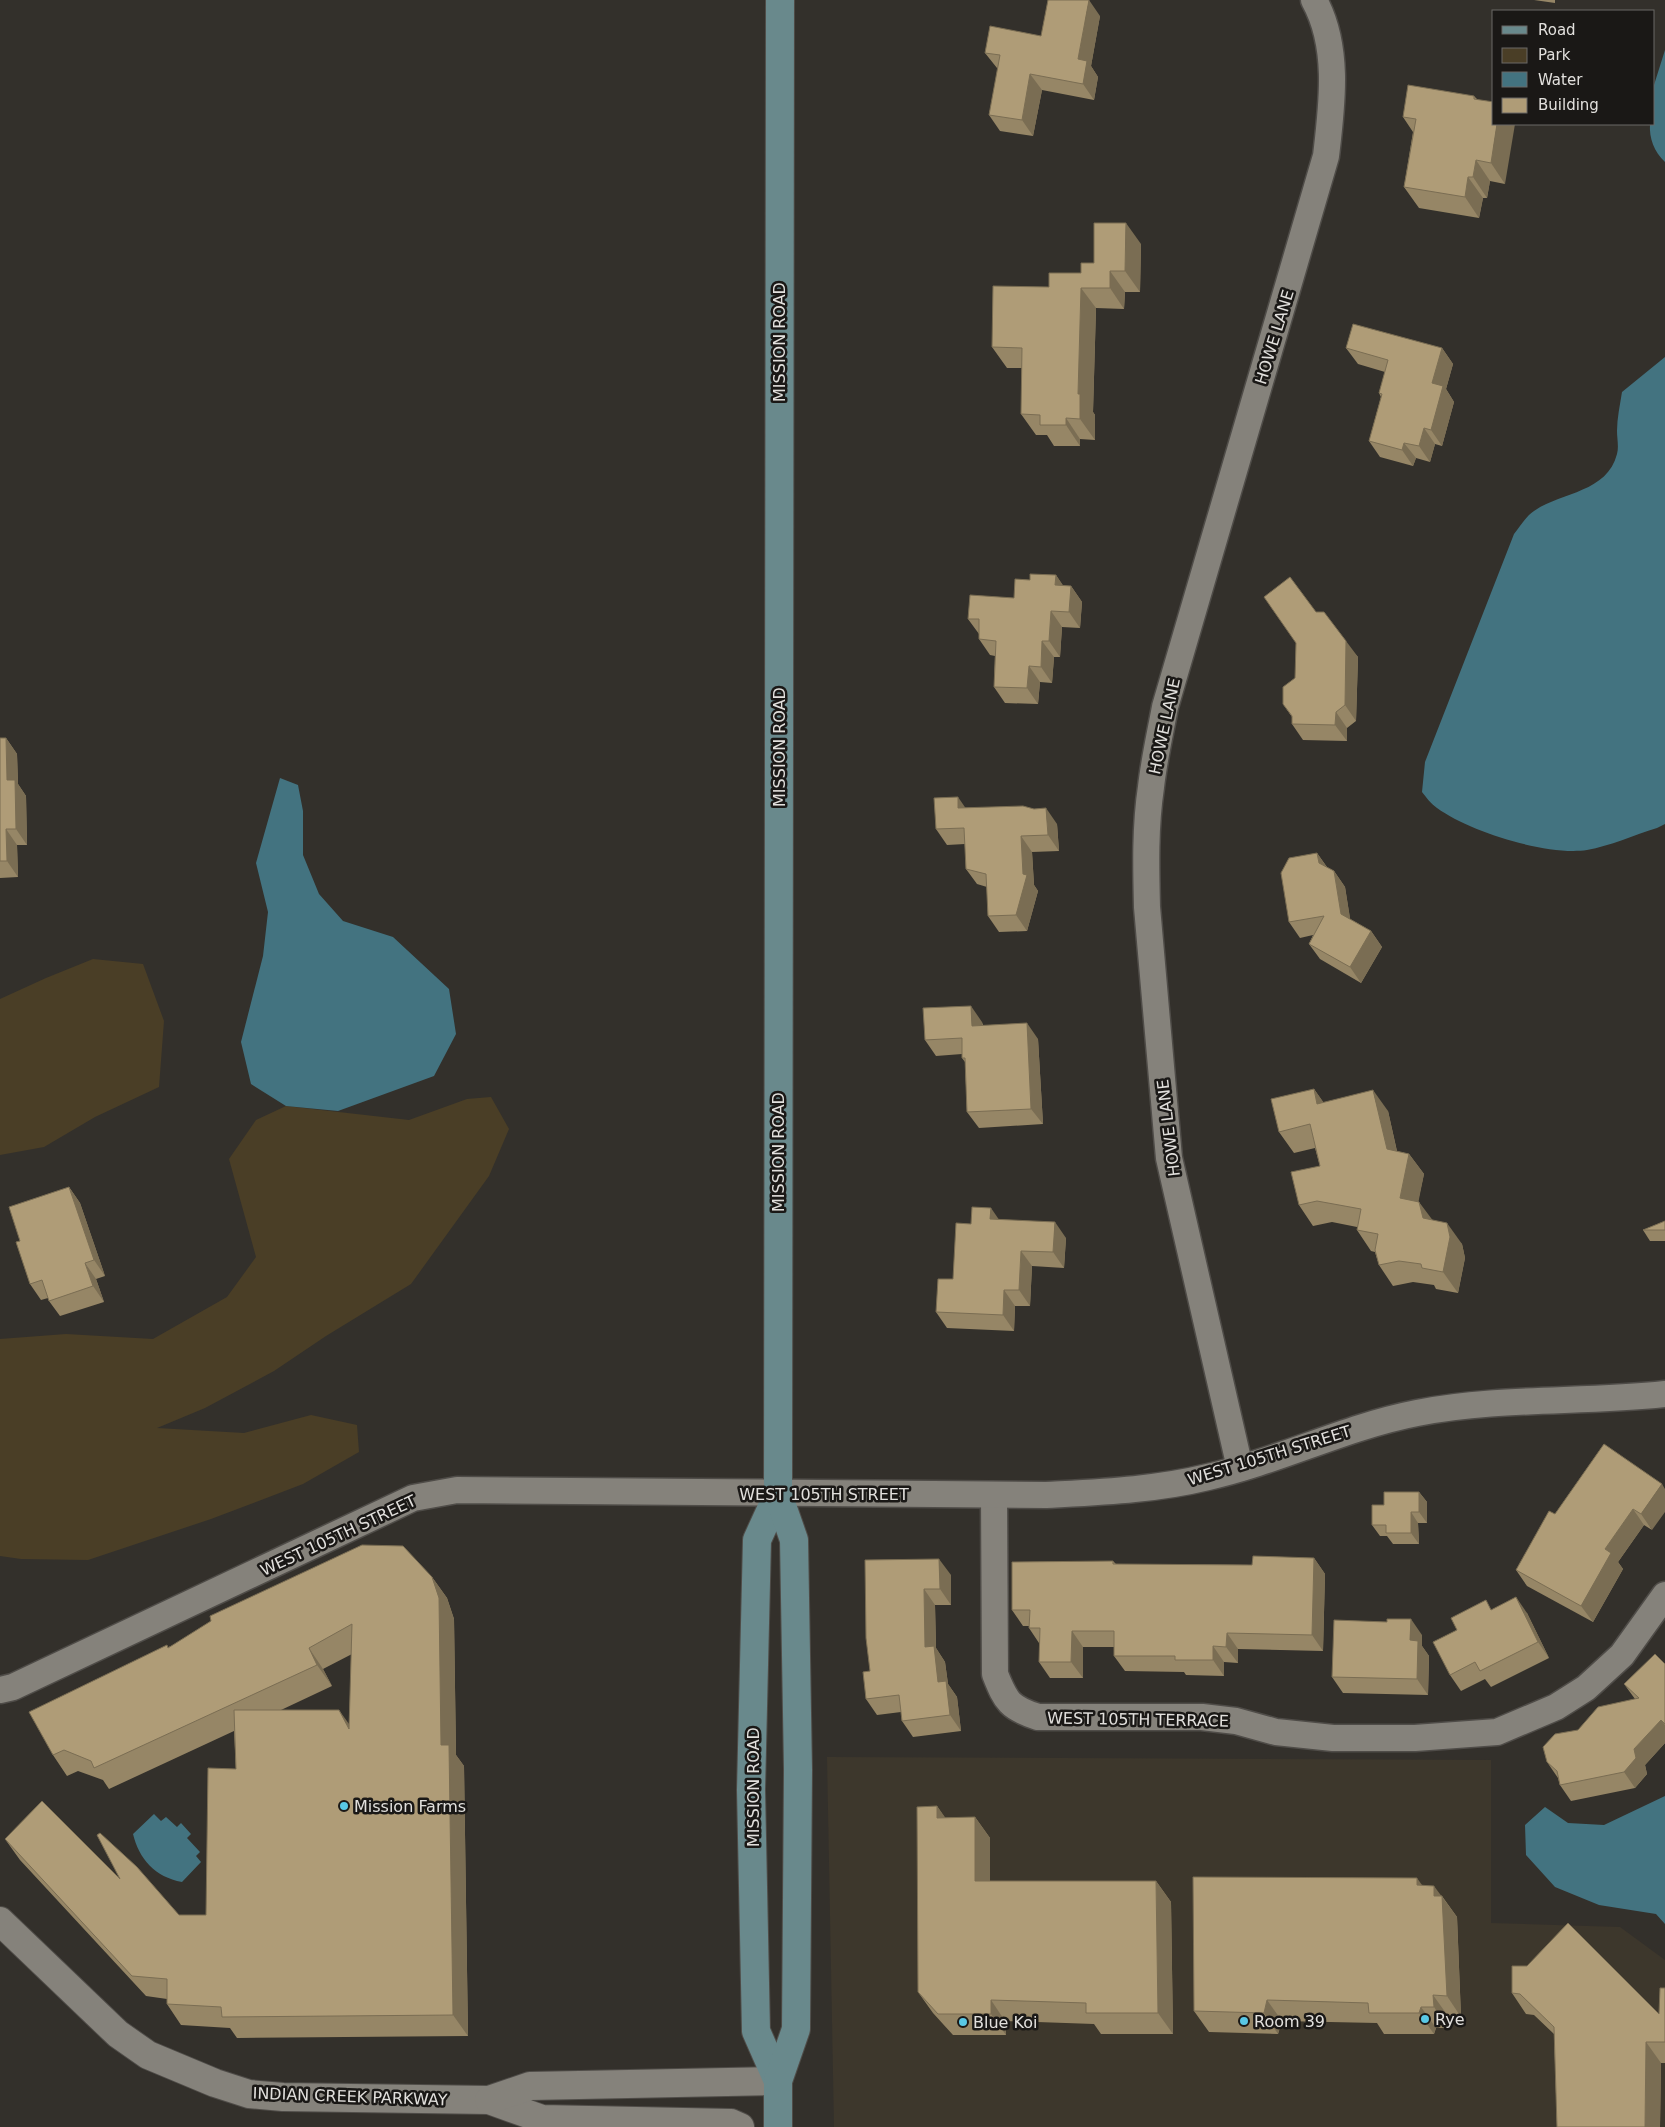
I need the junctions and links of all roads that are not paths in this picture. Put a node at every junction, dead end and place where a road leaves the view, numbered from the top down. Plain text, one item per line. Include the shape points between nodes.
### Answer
1 (780, 0) edge
2 (1314, 0) edge
3 (1665, 1394) edge
4 (1240, 1468) junction
5 (778, 1494) junction
6 (994, 1495) junction
7 (1665, 1595) edge
8 (4, 1695) edge
9 (0, 1921) edge
10 (778, 2081) junction
11 (489, 2100) junction
12 (740, 2127) edge
13 (778, 2127) edge

1 - 5 main road, MISSION ROAD
2 - 4 street, HOWE LANE via 1329,47 1332,90 1326,156 1165,707 1148,823 1148,907 1168,1158
3 - 4 street, WEST 105TH STREET via 1468,1404 1415,1413 1354,1429
4 - 6 street, WEST 105TH STREET via 1208,1477 1127,1490
5 - 6 street, WEST 105TH STREET
5 - 8 street, WEST 105TH STREET via 457,1490 413,1498
5 - 10 main road, MISSION ROAD via 794,1540 798,1770 796,2029
5 - 10 main road, MISSION ROAD via 756,1540 752,1790 756,2031
6 - 7 street, WEST 105TH TERRACE via 995,1674 1003,1694 1018,1710 1038,1717 1202,1717 1236,1721 1276,1732 1333,1738 1415,1738 1498,1732 1556,1707 1586,1688 1622,1655
9 - 11 street, INDIAN CREEK PARKWAY via 118,2034 148,2055 215,2083 249,2094 283,2097
10 - 11 street, INDIAN CREEK PARKWAY via 530,2086
10 - 13 main road, MISSION ROAD
11 - 12 street, INDIAN CREEK PARKWAY via 542,2119 731,2123

